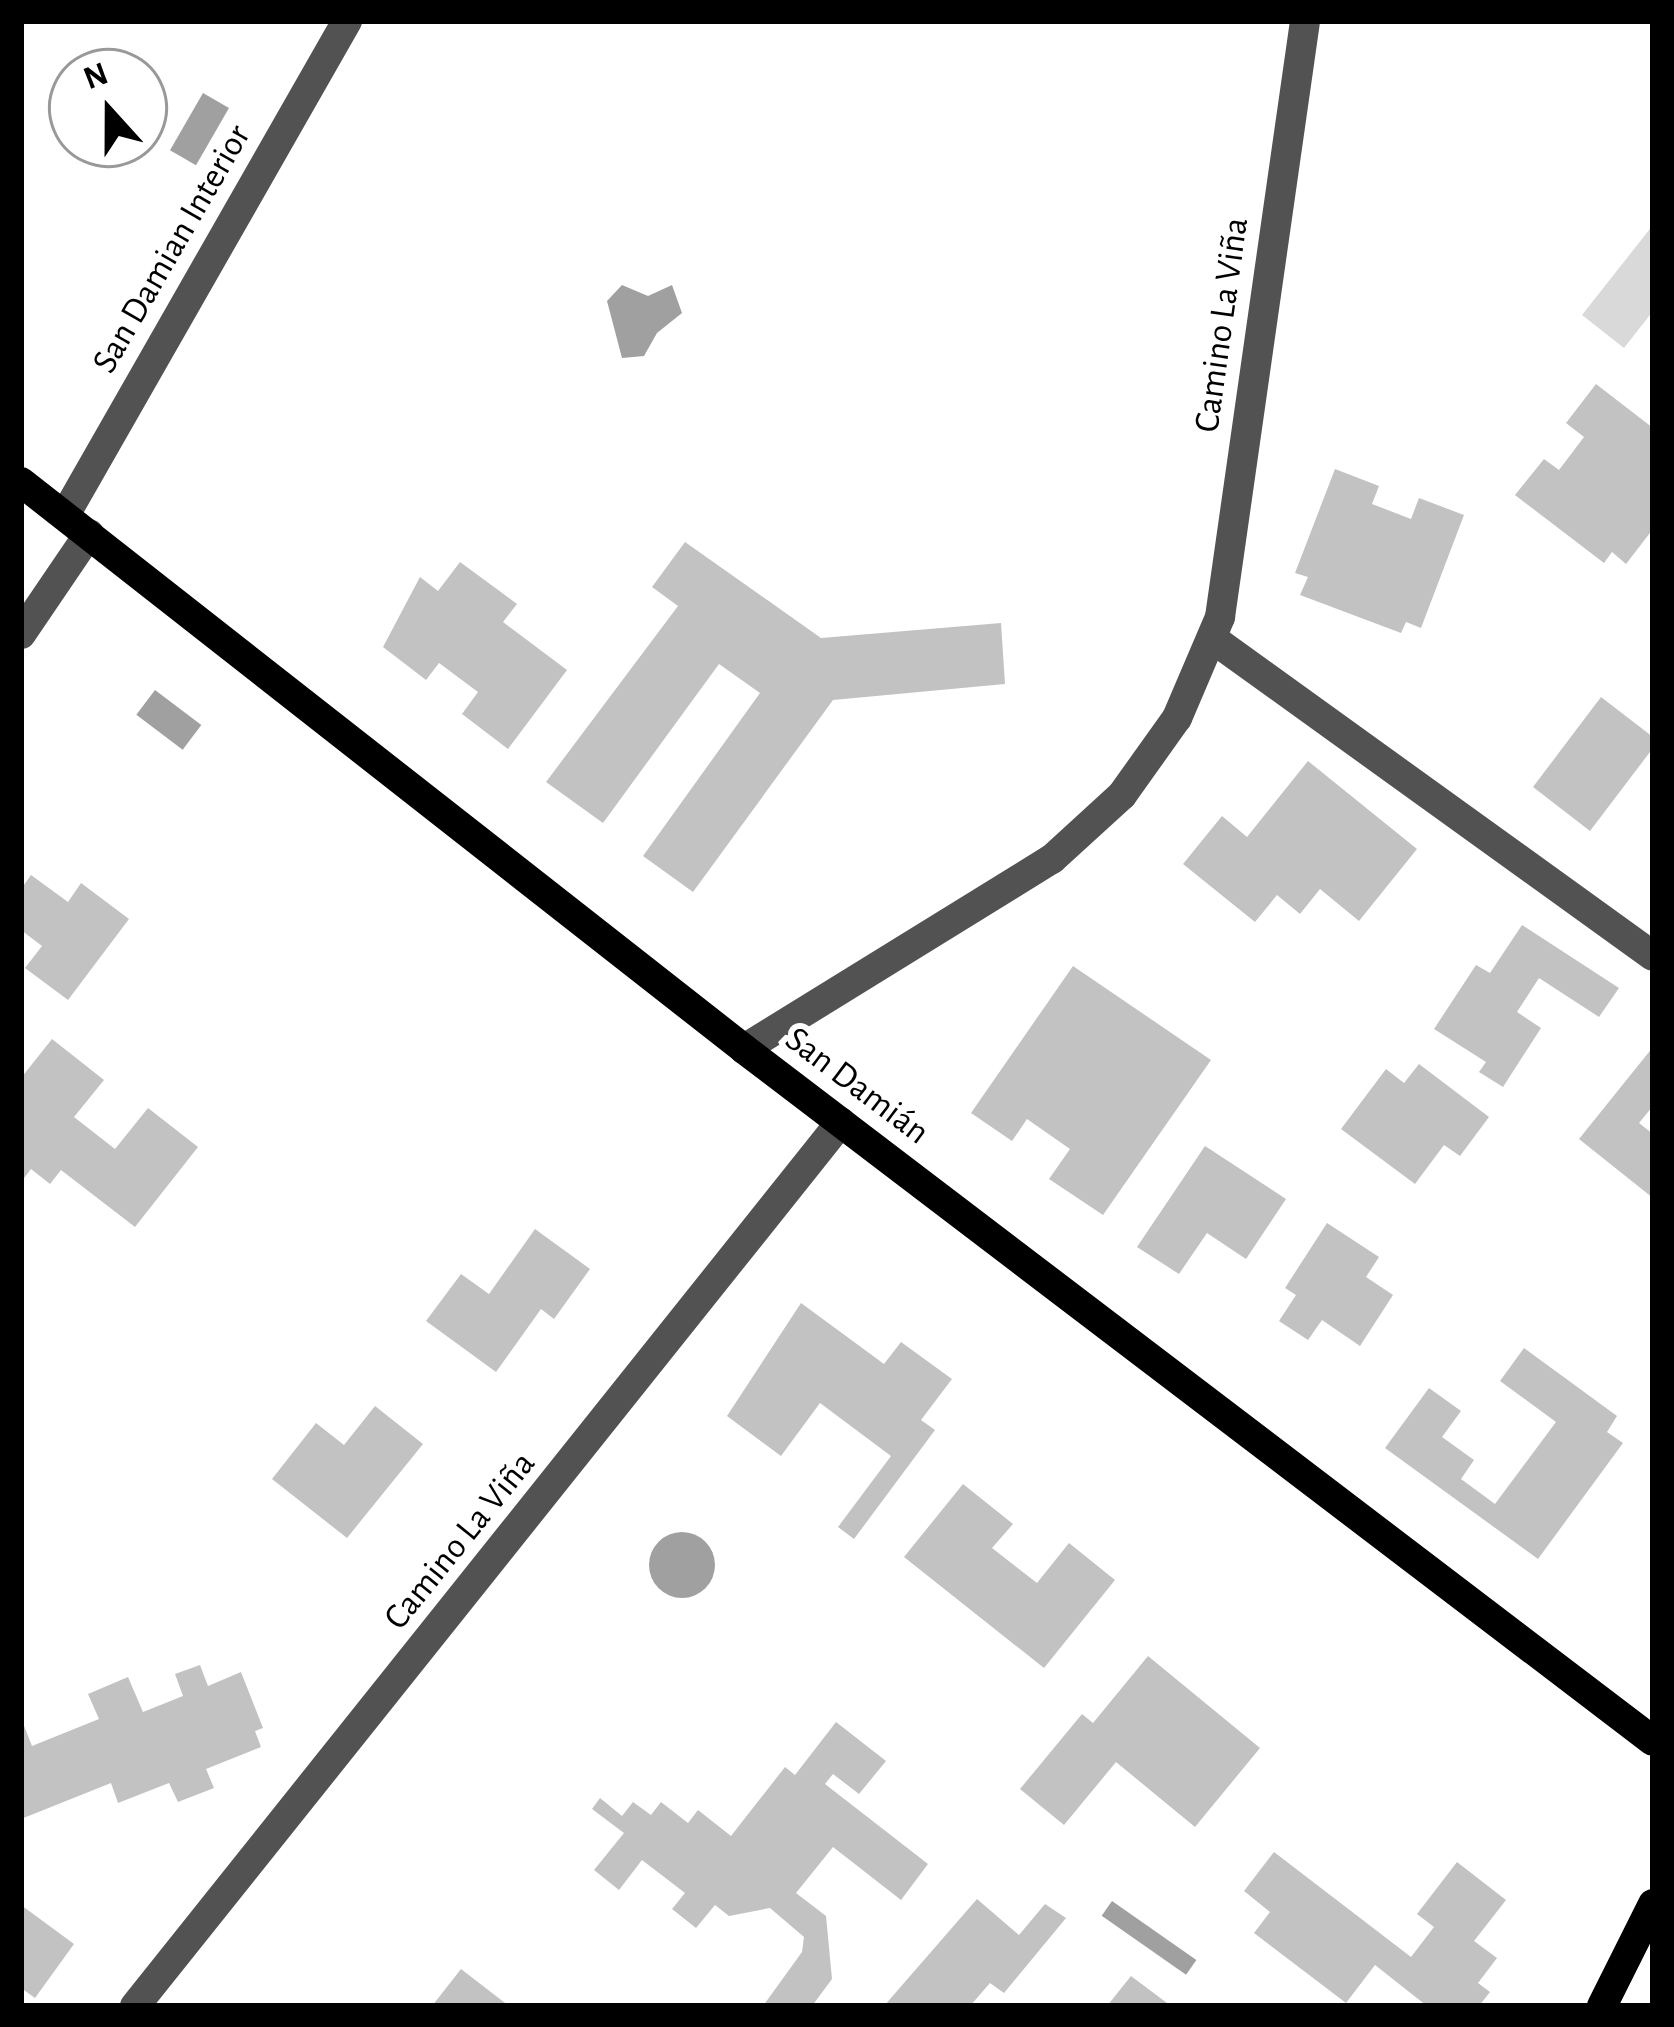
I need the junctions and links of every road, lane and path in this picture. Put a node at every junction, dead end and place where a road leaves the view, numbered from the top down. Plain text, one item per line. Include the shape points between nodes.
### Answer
1 (347, 21) edge
2 (1305, 21) edge
3 (21, 482) edge
4 (77, 525) junction
5 (21, 634) edge
6 (1213, 639) junction
7 (1653, 956) edge
8 (743, 1049) junction
9 (841, 1122) junction
10 (1653, 1741) edge
11 (1653, 1904) edge
12 (135, 2006) edge
13 (1602, 2006) edge

1 - 4 street, San Damian Interior
2 - 6 street, Camino La Viña
3 - 4 main road, San Damián
4 - 5 street, San Damian Interior
4 - 8 main road, San Damián
6 - 7 street
6 - 8 street, Camino La Viña via 1152,757 1089,829 1012,886
8 - 9 main road, San Damián
9 - 10 main road, San Damián
9 - 12 street, Camino La Viña
11 - 13 main road

